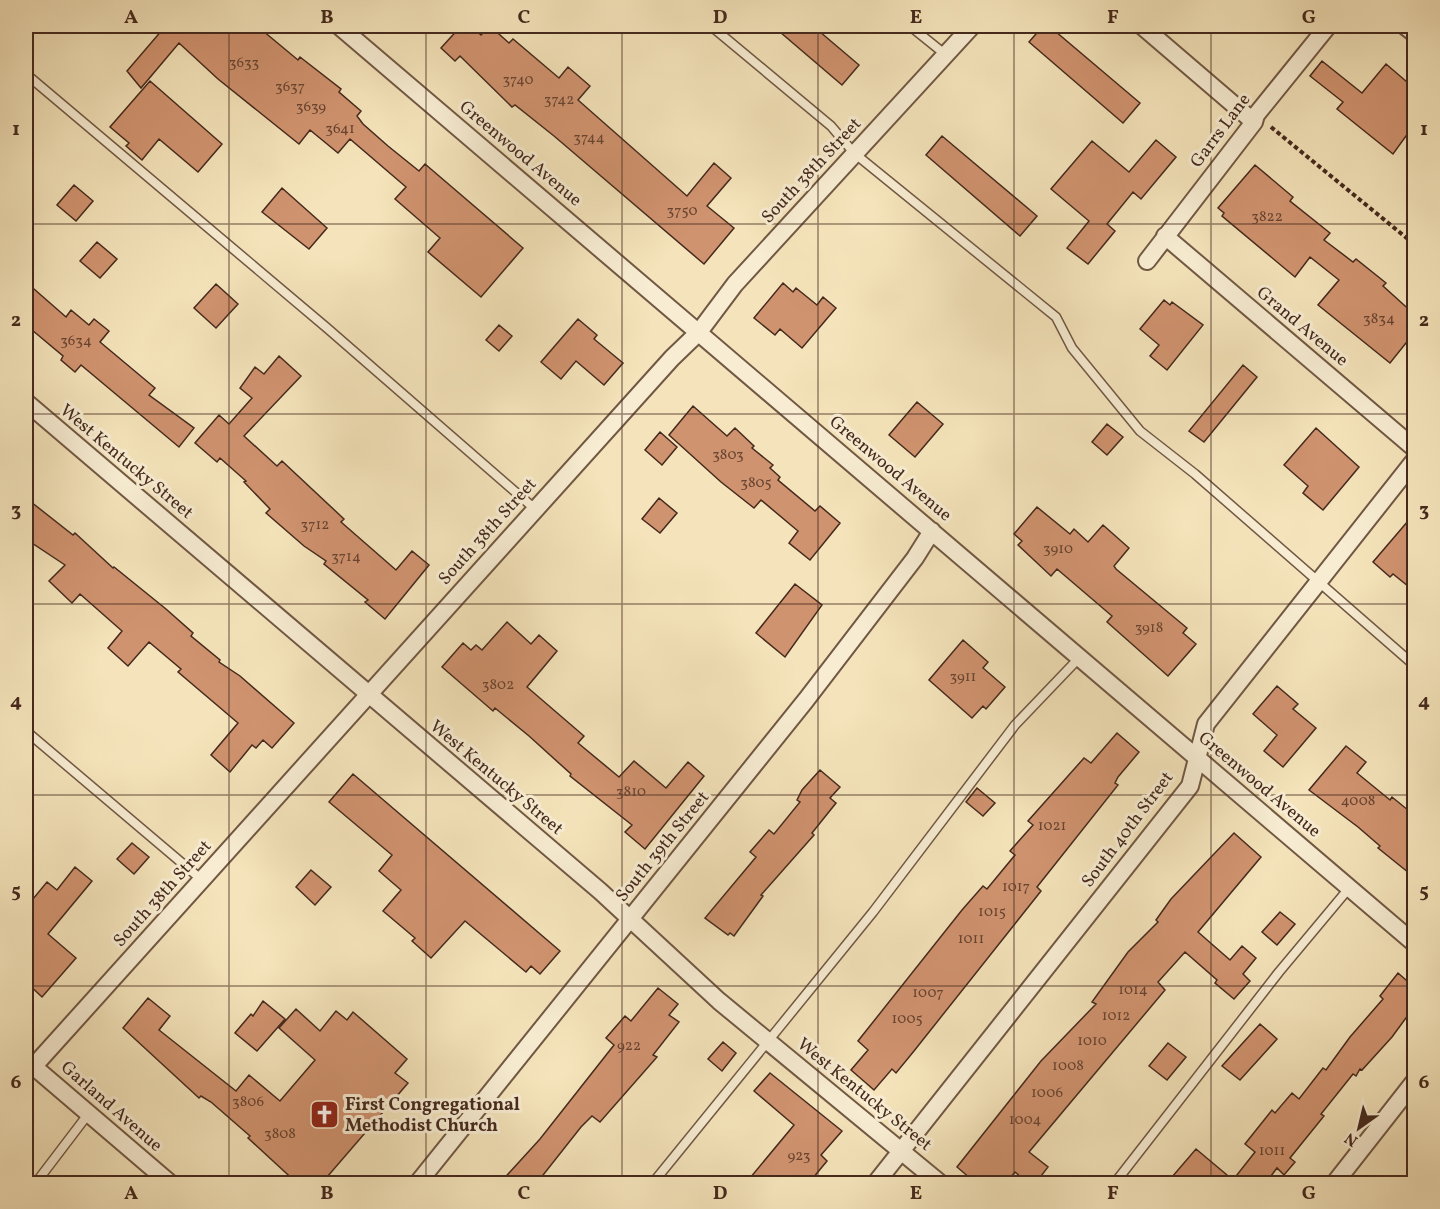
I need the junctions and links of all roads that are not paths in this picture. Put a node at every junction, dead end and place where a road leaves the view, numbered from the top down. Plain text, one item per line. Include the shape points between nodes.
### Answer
1 (339, 26) edge
2 (711, 26) edge
3 (910, 26) edge
4 (972, 26) edge
5 (1142, 26) edge
6 (1328, 26) edge
7 (1405, 26) edge
8 (1414, 33) edge
9 (946, 55) junction
10 (26, 74) edge
11 (1255, 119) junction
12 (855, 153) junction
13 (1165, 236) junction
14 (1147, 261) dead end
15 (699, 332) junction
16 (26, 402) edge
17 (1414, 448) edge
18 (1414, 461) edge
19 (535, 509) junction
20 (932, 531) junction
21 (1319, 582) junction
22 (1080, 657) junction
23 (1414, 665) edge
24 (367, 694) junction
25 (26, 731) edge
26 (1197, 757) junction
27 (202, 880) junction
28 (1350, 887) junction
29 (630, 918) junction
30 (1414, 943) edge
31 (768, 1042) junction
32 (30, 1063) edge
33 (1414, 1082) edge
34 (89, 1113) junction
35 (902, 1150) junction
36 (35, 1184) edge
37 (171, 1184) edge
38 (417, 1184) edge
39 (652, 1184) edge
40 (875, 1184) edge
41 (941, 1184) edge
42 (1114, 1184) edge
43 (1334, 1184) edge

1 - 15 street, Greenwood Avenue
2 - 12 lane via 831,126
3 - 9 lane
4 - 9 street, South 38th Street
5 - 11 street
6 - 11 street, Garrs Lane
7 - 8 street
9 - 12 street, South 38th Street
10 - 19 lane
11 - 13 street, Garrs Lane
12 - 15 street, South 38th Street via 735,284
12 - 21 lane via 1056,318 1072,348 1140,431
13 - 14 street, Garrs Lane
13 - 17 street, Grand Avenue
15 - 19 street, South 38th Street
15 - 20 street, Greenwood Avenue
16 - 24 street, West Kentucky Street
18 - 21 street, South 40th Street
19 - 24 street, South 38th Street
20 - 22 street, Greenwood Avenue
20 - 29 street, South 39th Street via 806,700
21 - 23 lane
21 - 26 street, South 40th Street via 1206,724
22 - 26 street, Greenwood Avenue
22 - 31 lane via 1015,725
24 - 27 street, South 38th Street
24 - 29 street, West Kentucky Street
25 - 27 lane
26 - 28 street, Greenwood Avenue
26 - 35 street, South 40th Street via 1190,786
27 - 32 street, South 38th Street
28 - 30 street, Greenwood Avenue
28 - 42 lane
29 - 31 street, West Kentucky Street
29 - 38 street, South 39th Street
31 - 35 street, West Kentucky Street
31 - 39 lane
32 - 34 street, Garland Avenue
33 - 43 street
34 - 36 lane
34 - 37 street, Garland Avenue
35 - 40 street, South 40th Street
35 - 41 street, West Kentucky Street

